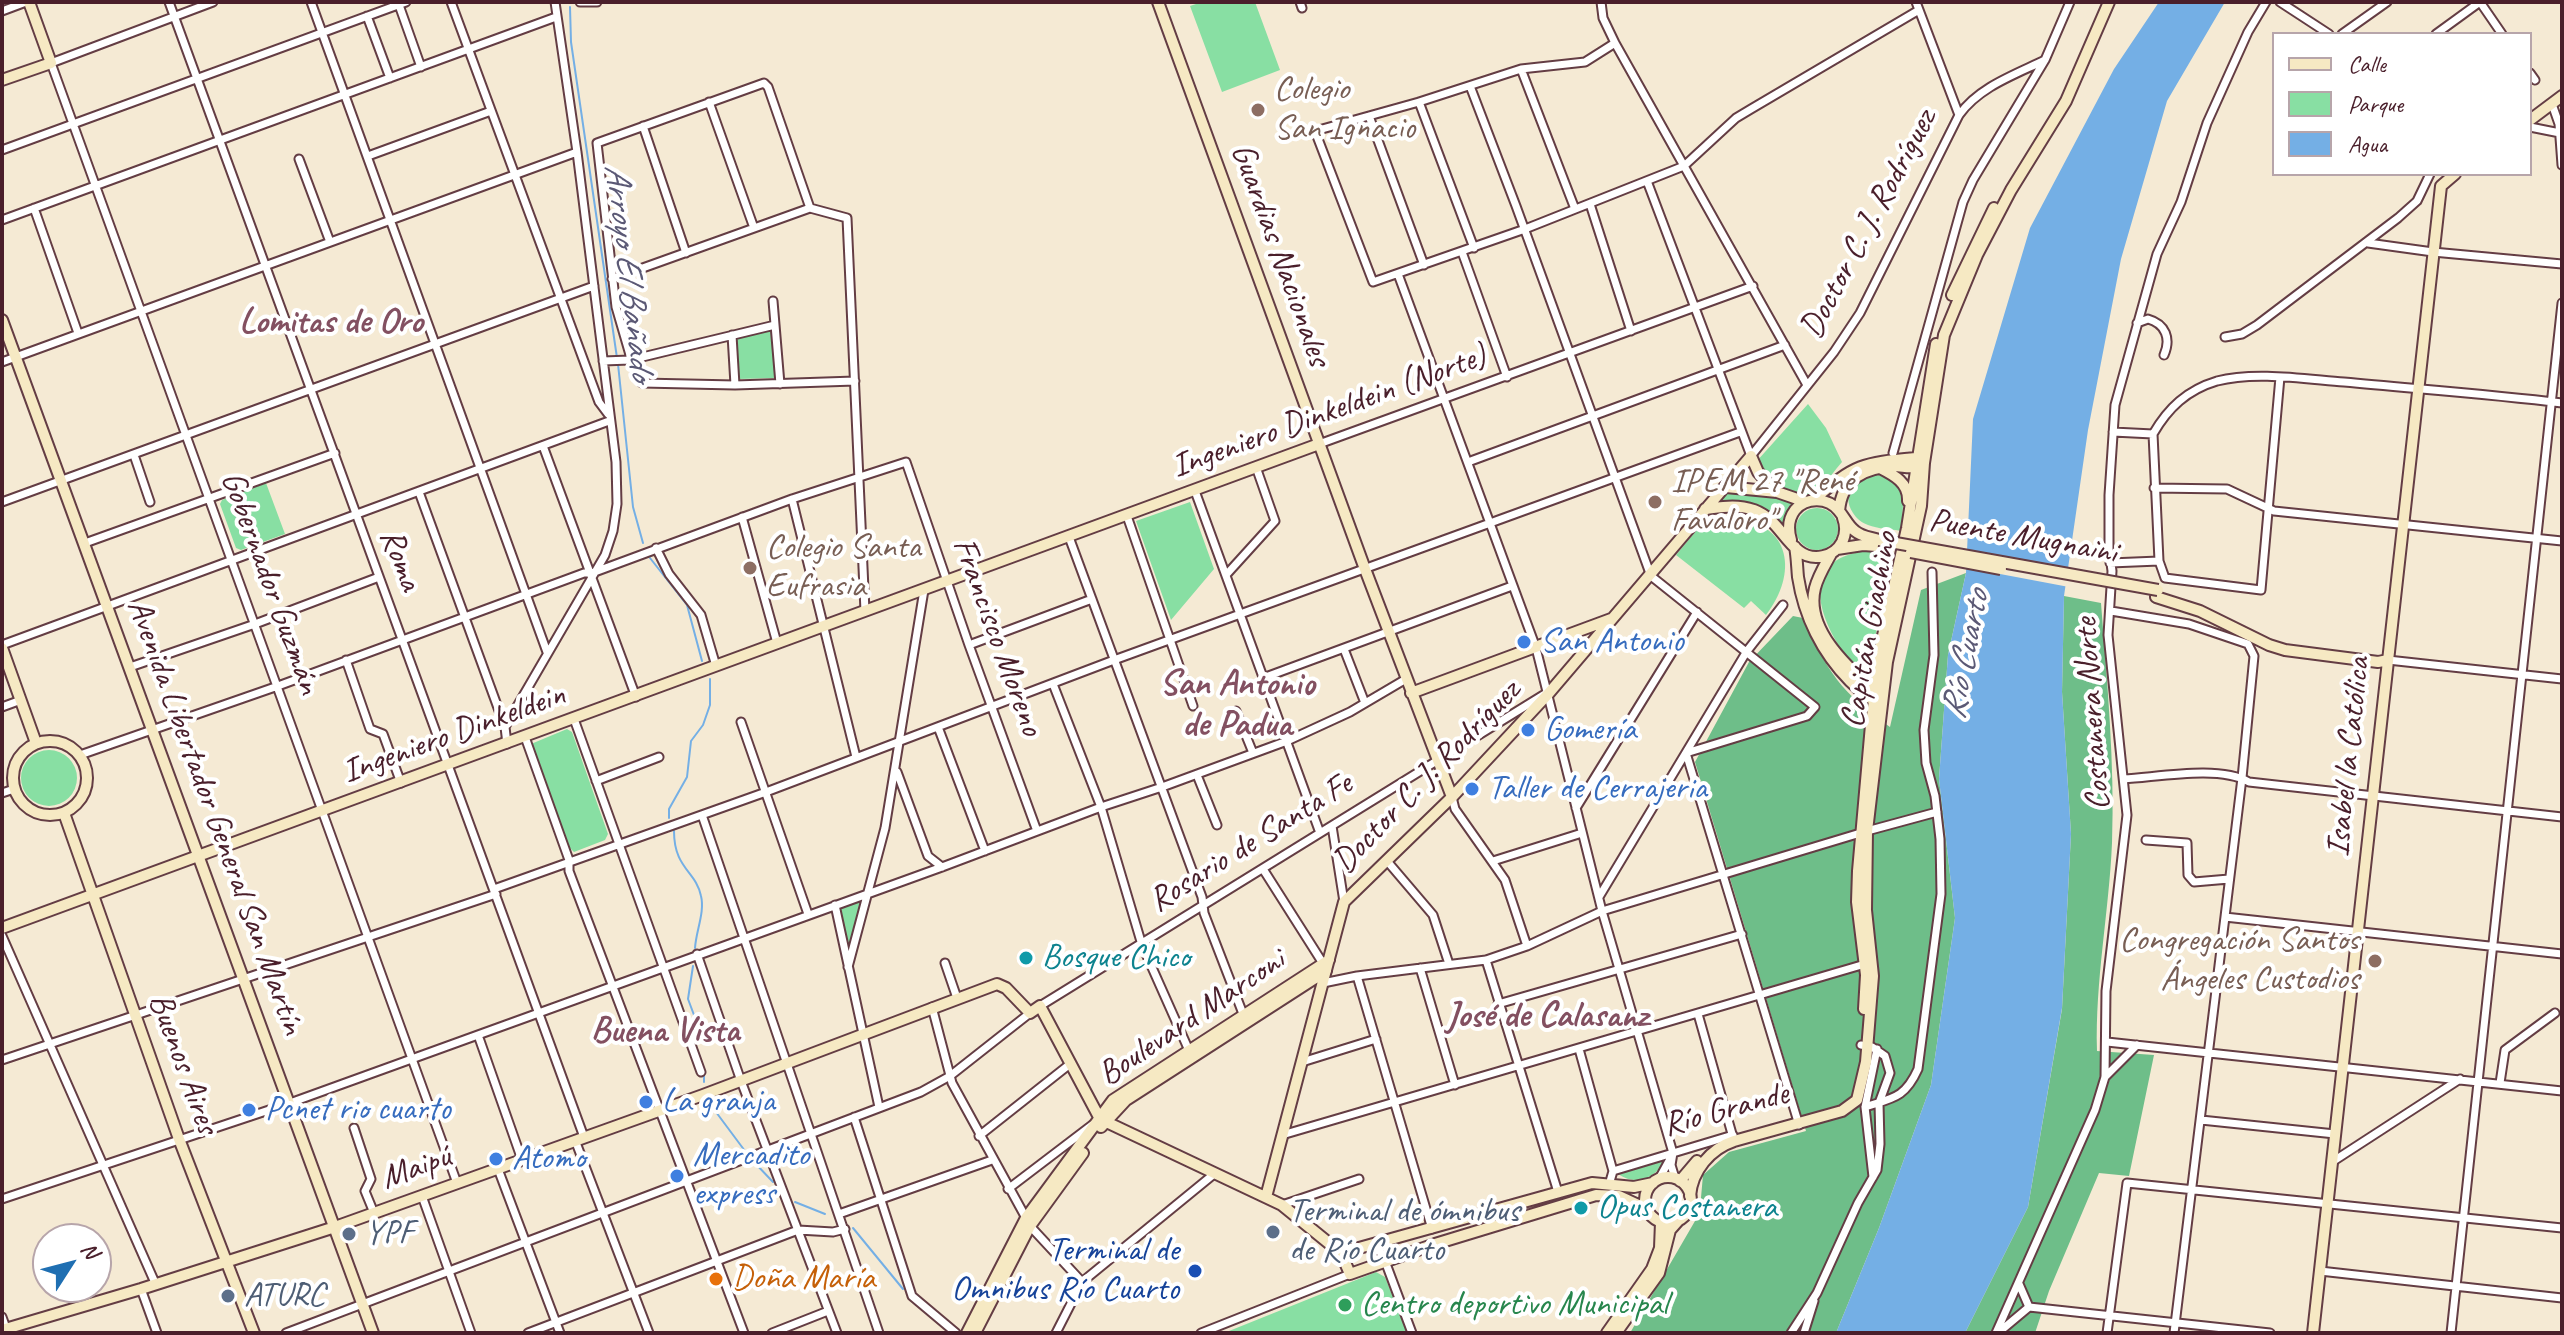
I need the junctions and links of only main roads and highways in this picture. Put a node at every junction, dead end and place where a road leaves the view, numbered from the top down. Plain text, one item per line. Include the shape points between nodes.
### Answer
1 (27, 2) edge
2 (1158, 2) edge
3 (2101, 2) edge
4 (2109, 2) edge
5 (2, 80) edge
6 (2562, 97) edge
7 (2532, 119) edge
8 (2453, 176) edge
9 (2, 320) edge
10 (1319, 444) junction
11 (1919, 463) junction
12 (1880, 468) junction
13 (1726, 487) junction
14 (1777, 492) junction
15 (1809, 501) junction
16 (1705, 509) junction
17 (1841, 514) junction
18 (1907, 528) junction
19 (1878, 543) junction
20 (1793, 544) junction
21 (1834, 551) junction
22 (924, 590) joint
23 (1613, 618) junction
24 (2, 646) edge
25 (2388, 660) junction
26 (1411, 693) junction
27 (1878, 698) junction
28 (36, 743) junction
29 (1452, 797) junction
30 (64, 813) junction
31 (1863, 832) junction
32 (199, 856) junction
33 (92, 893) junction
34 (2, 928) edge
35 (1326, 965) junction
36 (1868, 1047) junction
37 (1851, 1097) joint
38 (1102, 1120) junction
39 (1798, 1122) junction
40 (1734, 1138) junction
41 (1678, 1180) junction
42 (1656, 1181) junction
43 (1608, 1188) junction
44 (1690, 1196) junction
45 (1266, 1197) junction
46 (1647, 1209) junction
47 (1678, 1220) junction
48 (1028, 1222) junction
49 (1661, 1222) junction
50 (335, 1227) junction
51 (1341, 1253) junction
52 (227, 1263) junction
53 (4, 1327) edge
54 (254, 1333) edge
55 (373, 1333) edge
56 (967, 1333) edge
57 (975, 1333) edge
58 (1607, 1333) edge
59 (1616, 1333) edge
60 (2313, 1333) edge

1 - 5 main road, Gobernador Guzmán via 51,63
2 - 10 main road, Guardias Nacionales
3 - 11 main road via 2055,109 1980,232 1950,301 1933,358
4 - 11 main road, Capitán Giachino via 2066,101 2011,190 1956,304 1944,335
6 - 7 main road
8 - 25 main road, Isabel la Católica via 2441,186
9 - 32 main road, Avenida Libertador General San Martín
10 - 22 main road, Ingeniero Dinkeldein (Norte)
10 - 26 main road, Guardias Nacionales
11 - 12 main road
11 - 15 main road via 1864,465 1841,475
11 - 18 main road, Capitán Giachino
11 - 27 main road, Capitán Giachino via 1919,518
12 - 17 main road via 1846,485
12 - 18 main road via 1900,480 1908,494
13 - 14 main road
13 - 14 main road, Doctor C. J. Rodríguez via 1751,456
13 - 16 main road, Doctor C. J. Rodríguez
14 - 15 main road
15 - 17 main road via 1828,502
15 - 20 main road via 1798,507 1789,523
16 - 20 main road via 1732,506 1755,511
16 - 23 main road, Doctor C. J. Rodríguez
17 - 19 main road via 1852,529
17 - 21 main road via 1844,537
18 - 27 main road, Capitán Giachino via 1880,649
19 - 21 main road
19 - 25 main road, Puente Mugnaini, bridge via 2157,593 2217,611 2271,639
20 - 21 main road via 1815,557
20 - 27 main road via 1800,589 1819,640 1865,695
21 - 27 main road via 1815,587 1815,612 1848,670
22 - 32 main road, Ingeniero Dinkeldein
23 - 26 main road
23 - 29 main road, Doctor C. J. Rodríguez
24 - 28 main road
25 - 60 main road, Isabel la Católica
26 - 29 main road, Guardias Nacionales
27 - 31 main road, Capitán Giachino
28 - 30 main road via 19,757 14,789 28,809 52,816
28 - 30 main road via 60,742 80,755 87,773 85,793
29 - 35 main road, Doctor C. J. Rodríguez via 1344,902
30 - 33 main road, Buenos Aires
31 - 36 main road, Capitán Giachino via 1873,976
31 - 36 main road, Capitán Giachino via 1857,902
32 - 33 main road, Ingeniero Dinkeldein
32 - 50 main road, Avenida Libertador General San Martín
33 - 34 main road, Ingeniero Dinkeldein
33 - 52 main road, Buenos Aires
35 - 38 main road, Boulevard Marconi via 1113,1100
35 - 45 main road
36 - 37 main road, Capitán Giachino
36 - 39 main road, Capitán Giachino via 1857,1100 1842,1111
37 - 39 main road, Río Grande
38 - 45 main road
38 - 48 main road, Boulevard Marconi
38 - 50 main road, Maipú via 1035,1009 997,984
39 - 40 main road, Río Grande
40 - 41 main road via 1709,1150
40 - 44 main road via 1699,1168
41 - 42 main road
41 - 44 main road
42 - 43 main road, Río Grande
42 - 46 main road via 1645,1195
43 - 46 main road, Río Grande
43 - 51 main road, Río Grande via 1592,1183
43 - 51 main road, Río Grande via 1350,1274
44 - 47 main road via 1689,1209
45 - 51 main road
46 - 49 main road
47 - 49 main road
47 - 59 main road via 1668,1235 1659,1273
48 - 56 main road, Boulevard Marconi
48 - 57 main road, Boulevard Marconi
49 - 58 main road via 1652,1269
50 - 52 main road, Maipú
50 - 55 main road, Avenida Libertador General San Martín
52 - 53 main road, Maipú
52 - 54 main road, Buenos Aires

